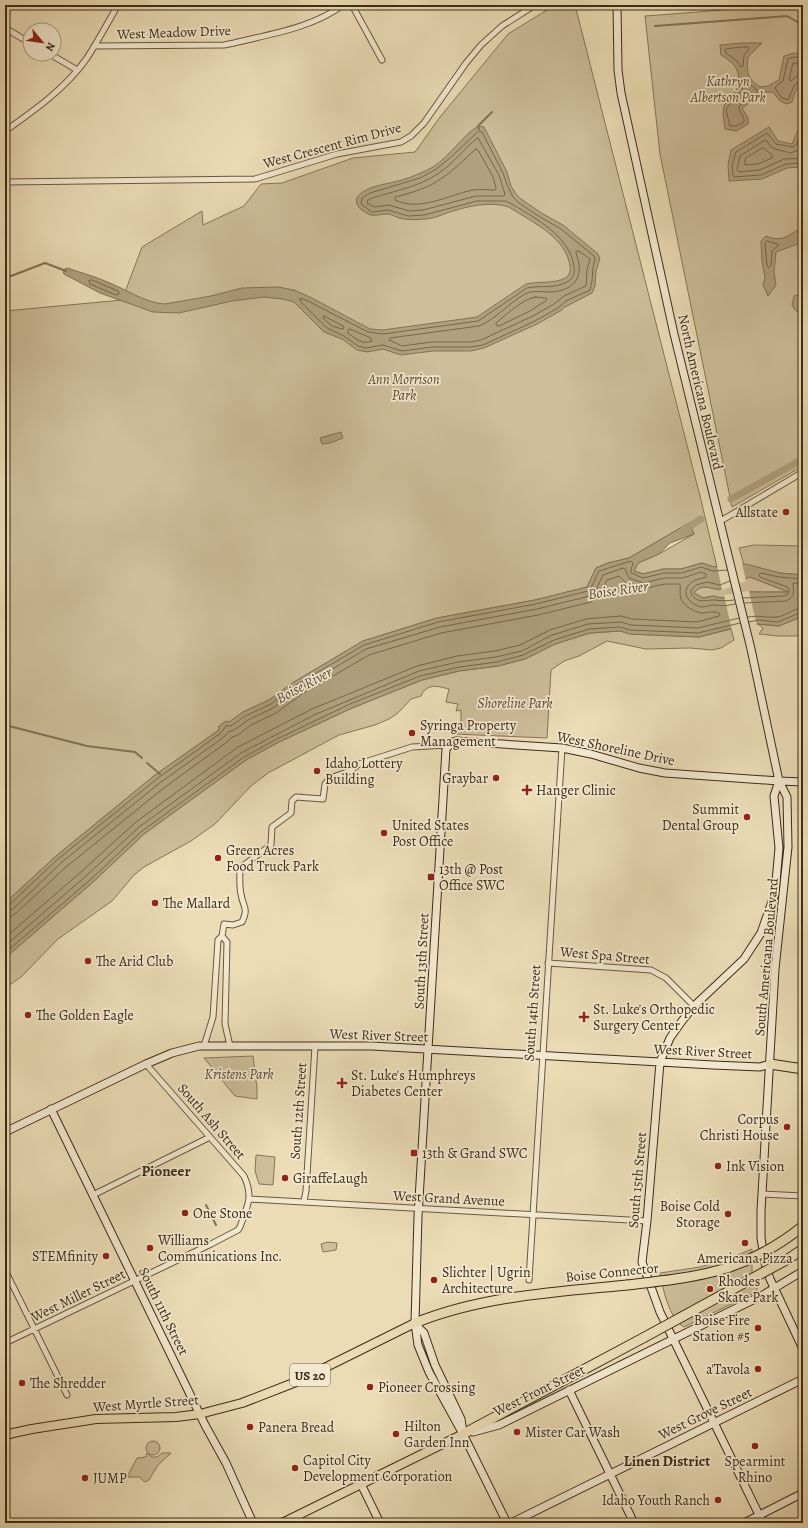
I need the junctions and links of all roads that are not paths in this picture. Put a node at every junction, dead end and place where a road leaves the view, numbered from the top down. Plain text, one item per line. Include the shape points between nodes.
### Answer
1 (352, 5) edge
2 (535, 5) edge
3 (617, 5) edge
4 (116, 6) edge
5 (339, 6) edge
6 (5, 28) edge
7 (22, 38) edge
8 (94, 46) junction
9 (382, 60) dead end
10 (62, 61) edge
11 (77, 70) junction
12 (5, 131) edge
13 (5, 182) edge
14 (803, 472) edge
15 (718, 522) junction
16 (448, 745) junction
17 (562, 748) junction
18 (779, 782) junction
19 (803, 782) edge
20 (778, 860) joint
21 (222, 936) junction
22 (548, 963) junction
23 (694, 1006) junction
24 (204, 1046) junction
25 (230, 1046) junction
26 (315, 1046) junction
27 (428, 1049) junction
28 (543, 1056) junction
29 (660, 1062) junction
30 (146, 1064) junction
31 (770, 1064) junction
32 (803, 1070) edge
33 (51, 1109) junction
34 (5, 1132) edge
35 (210, 1137) junction
36 (762, 1194) junction
37 (93, 1195) junction
38 (803, 1196) edge
39 (249, 1199) junction
40 (304, 1201) junction
41 (419, 1208) junction
42 (533, 1214) junction
43 (647, 1221) junction
44 (803, 1226) edge
45 (803, 1249) edge
46 (5, 1270) edge
47 (803, 1271) edge
48 (529, 1280) dead end
49 (135, 1281) junction
50 (774, 1288) junction
51 (415, 1323) junction
52 (34, 1330) junction
53 (673, 1340) junction
54 (5, 1344) edge
55 (803, 1349) edge
56 (803, 1379) edge
57 (569, 1390) junction
58 (67, 1395) dead end
59 (200, 1414) junction
60 (714, 1423) junction
61 (463, 1434) junction
62 (5, 1436) edge
63 (610, 1474) junction
64 (361, 1484) junction
65 (803, 1493) edge
66 (759, 1515) junction
67 (253, 1523) edge
68 (282, 1523) edge
69 (380, 1523) edge
70 (507, 1523) edge
71 (511, 1523) edge
72 (634, 1523) edge
73 (744, 1523) edge
74 (763, 1523) edge

1 - 9 street
2 - 13 street, West Crescent Rim Drive via 502,26 481,45 424,123 401,142 337,154 255,179
3 - 15 street, North Americana Boulevard via 621,93
4 - 8 street
5 - 8 street, West Meadow Drive via 314,22 234,44
6 - 7 street
8 - 11 street
10 - 11 street
11 - 12 street via 59,90
14 - 15 street
15 - 18 street, North Americana Boulevard via 748,640
16 - 17 street, West Shoreline Drive via 456,741
16 - 21 street via 412,748 359,764 350,771 330,778 325,784 323,799 296,797 292,801 291,813 272,827 271,845 240,868 239,883 245,914 242,922 224,924
16 - 27 street, South 13th Street via 445,759
17 - 18 street, West Shoreline Drive via 665,773
17 - 22 street, South 14th Street
18 - 19 street, West Shoreline Drive
18 - 20 street, South Americana Boulevard via 774,796
18 - 31 street, South Americana Boulevard via 787,797 788,847 775,969
20 - 23 street, South 15th Street via 775,893 762,933 744,959
21 - 24 street via 218,940 213,1018
21 - 25 street via 227,942 224,1024
22 - 23 street, West Spa Street via 651,970 666,978
22 - 28 street, South 14th Street
23 - 29 street, South 15th Street via 670,1038
24 - 25 street, West River Street
24 - 30 street, West River Street via 172,1053
25 - 26 street, West River Street
26 - 27 street, West River Street
26 - 40 street, South 12th Street
27 - 28 street, West River Street
27 - 41 street, South 13th Street
28 - 29 street, West River Street
28 - 42 street, South 14th Street
29 - 31 street, West River Street via 760,1067
29 - 43 street, South 15th Street
30 - 33 street, West River Street
30 - 35 street, South Ash Street
31 - 32 highway
31 - 36 street, South Americana Boulevard
33 - 34 street, West River Street
33 - 37 street, South 11th Street
35 - 37 street
35 - 39 street, South Ash Street via 244,1176 249,1188
36 - 38 street
36 - 50 street, South Americana Boulevard via 761,1238 765,1263
37 - 49 street, South 11th Street
39 - 40 street, West Grand Avenue
39 - 49 street, West Miller Street via 238,1230
40 - 41 street, West Grand Avenue
41 - 42 street, West Grand Avenue
41 - 51 street, South 13th Street
42 - 43 street, West Grand Avenue
42 - 48 street, South 14th Street
43 - 53 street, South 15th Street via 642,1262
44 - 51 highway, Boise Connector / US 20, bridge via 755,1258 697,1276 504,1298 446,1312
45 - 61 highway, bridge
46 - 52 street
47 - 50 street, West Front Street
49 - 52 street, West Miller Street
49 - 59 street, South 11th Street
50 - 53 street, West Front Street
50 - 55 street, South Americana Boulevard
51 - 59 main road, West Myrtle Street / US 20 via 296,1382 242,1403
51 - 61 street, South 13th Street via 418,1345 429,1372
52 - 54 street, West Miller Street
52 - 58 street
53 - 57 street, West Front Street
53 - 60 street, South 15th Street
56 - 60 street, West Grove Street
57 - 61 street, West Front Street via 499,1425
57 - 63 street
59 - 62 main road, West Myrtle Street / US 20 via 96,1419
59 - 67 street, South 11th Street
60 - 63 street, West Grove Street
60 - 66 street, South 15th Street
61 - 64 main road, West Front Street
61 - 70 street, South 13th Street
63 - 71 street, West Grove Street
63 - 72 street
64 - 68 main road, West Front Street
64 - 69 street
65 - 66 street
66 - 73 street
66 - 74 street, South 15th Street

